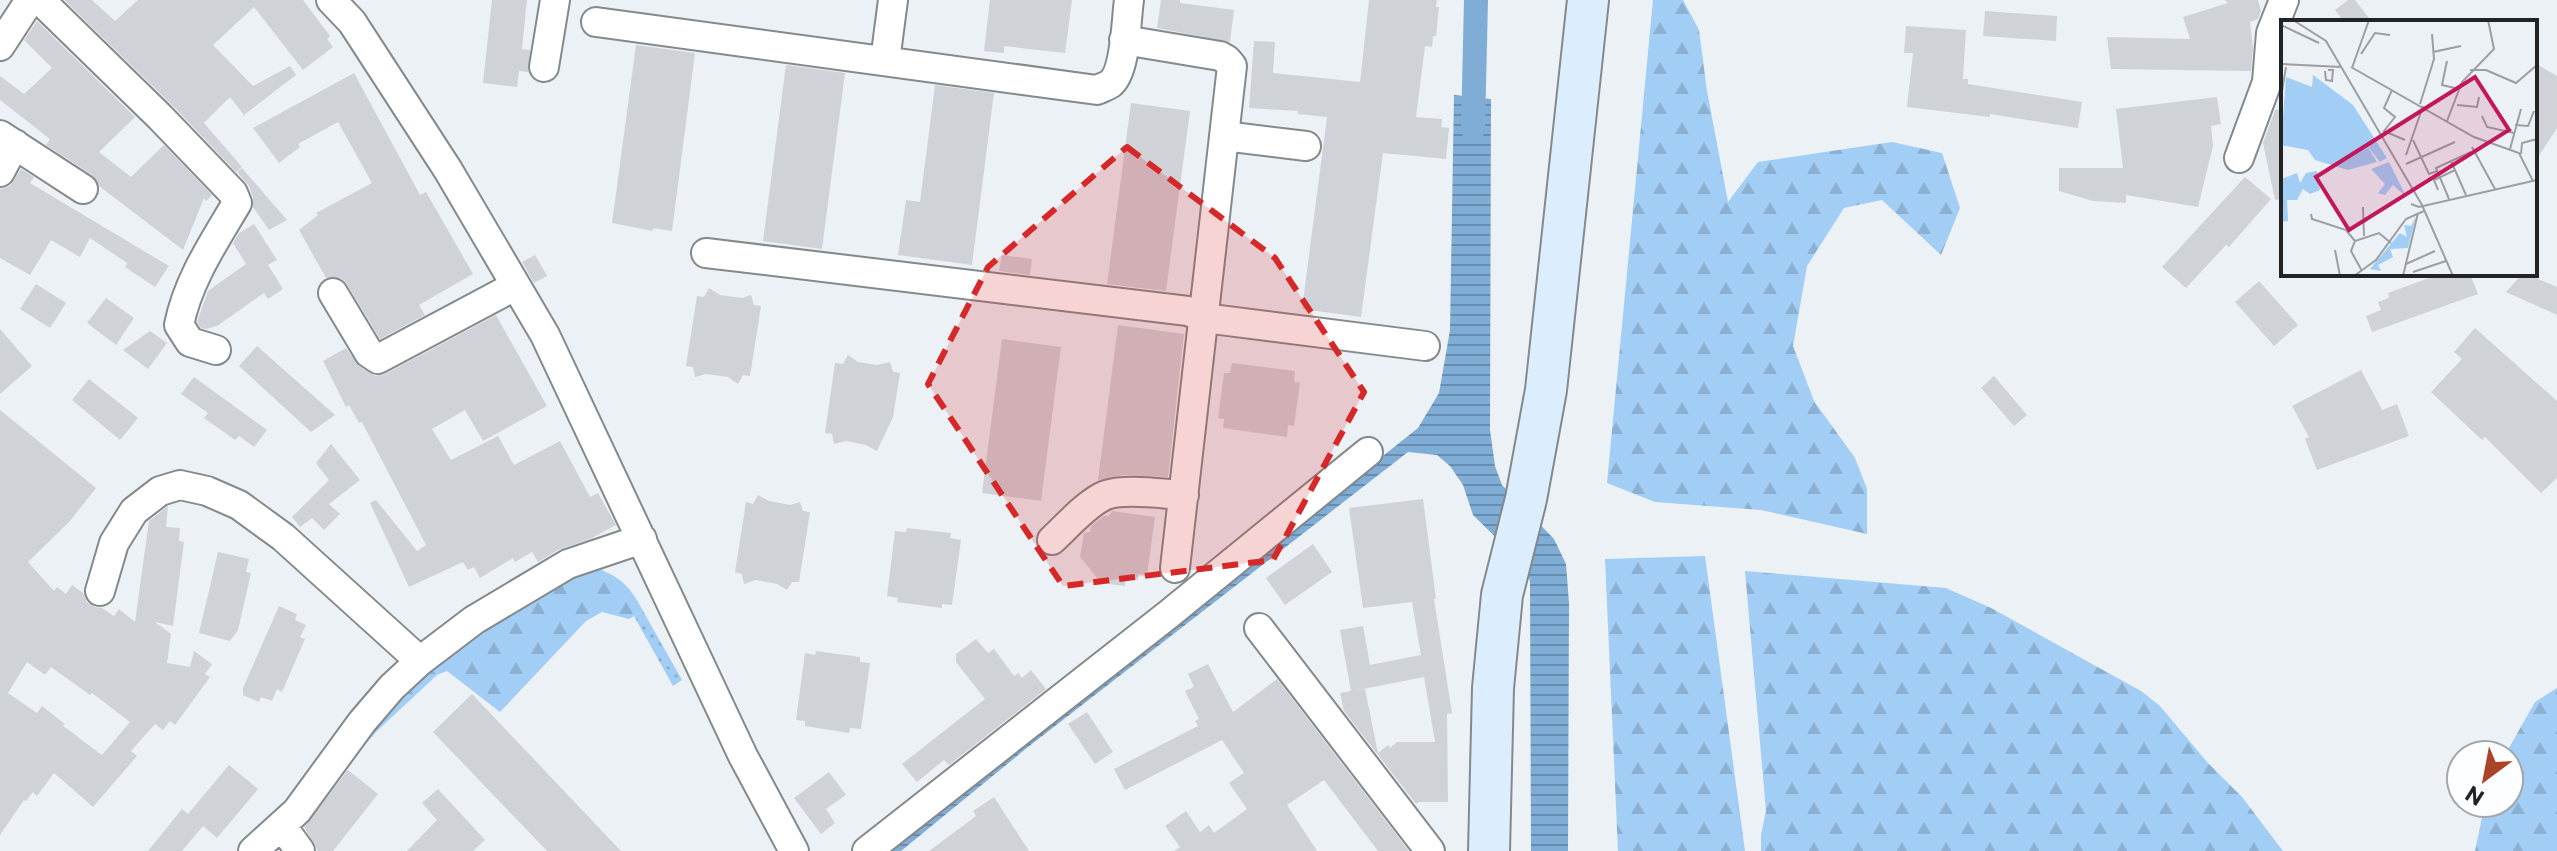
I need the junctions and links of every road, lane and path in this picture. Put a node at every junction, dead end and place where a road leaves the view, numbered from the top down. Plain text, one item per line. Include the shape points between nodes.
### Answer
1 (30, 0) edge
2 (40, 0) edge
3 (331, 0) edge
4 (555, 0) edge
5 (893, 0) edge
6 (1129, 0) edge
7 (1588, 0) edge
8 (2284, 0) edge
9 (596, 22) dead end
10 (1124, 40) junction
11 (0, 46) edge
12 (885, 61) junction
13 (544, 67) dead end
14 (1224, 136) junction
15 (7, 140) edge
16 (1306, 146) dead end
17 (2239, 158) dead end
18 (0, 172) edge
19 (83, 189) dead end
20 (706, 253) dead end
21 (515, 286) junction
22 (333, 293) dead end
23 (1204, 318) junction
24 (1425, 346) dead end
25 (216, 350) dead end
26 (1368, 452) dead end
27 (1184, 495) junction
28 (642, 539) junction
29 (1052, 540) dead end
30 (1175, 568) dead end
31 (100, 591) dead end
32 (1259, 628) dead end
33 (420, 661) junction
34 (282, 826) junction
35 (253, 851) edge
36 (300, 851) edge
37 (794, 851) edge
38 (867, 851) edge
39 (1430, 851) edge
40 (1489, 851) edge

1 - 11 street
2 - 25 street via 233,193 237,203 195,275 179,325 190,342
3 - 21 street via 352,22 448,170
4 - 13 street
5 - 12 street
6 - 10 street
7 - 40 main road via 1537,446 1502,595 1493,688
8 - 17 street via 2271,33 2267,82
9 - 12 street
10 - 12 street via 1117,76 1097,90
10 - 14 street via 1227,60 1232,66
14 - 16 street
14 - 23 street
15 - 18 street
15 - 19 street
20 - 23 street via 1188,311
21 - 22 street via 378,359 369,353
21 - 28 street via 545,335
23 - 24 street
23 - 27 street
26 - 38 street
27 - 29 street via 1107,495
27 - 30 street
28 - 33 street via 568,564 474,620
28 - 37 street via 743,756
31 - 33 street via 114,543 134,511 160,491 180,485 239,505 283,537
32 - 39 street
33 - 34 street via 362,722
34 - 35 street
34 - 36 street

